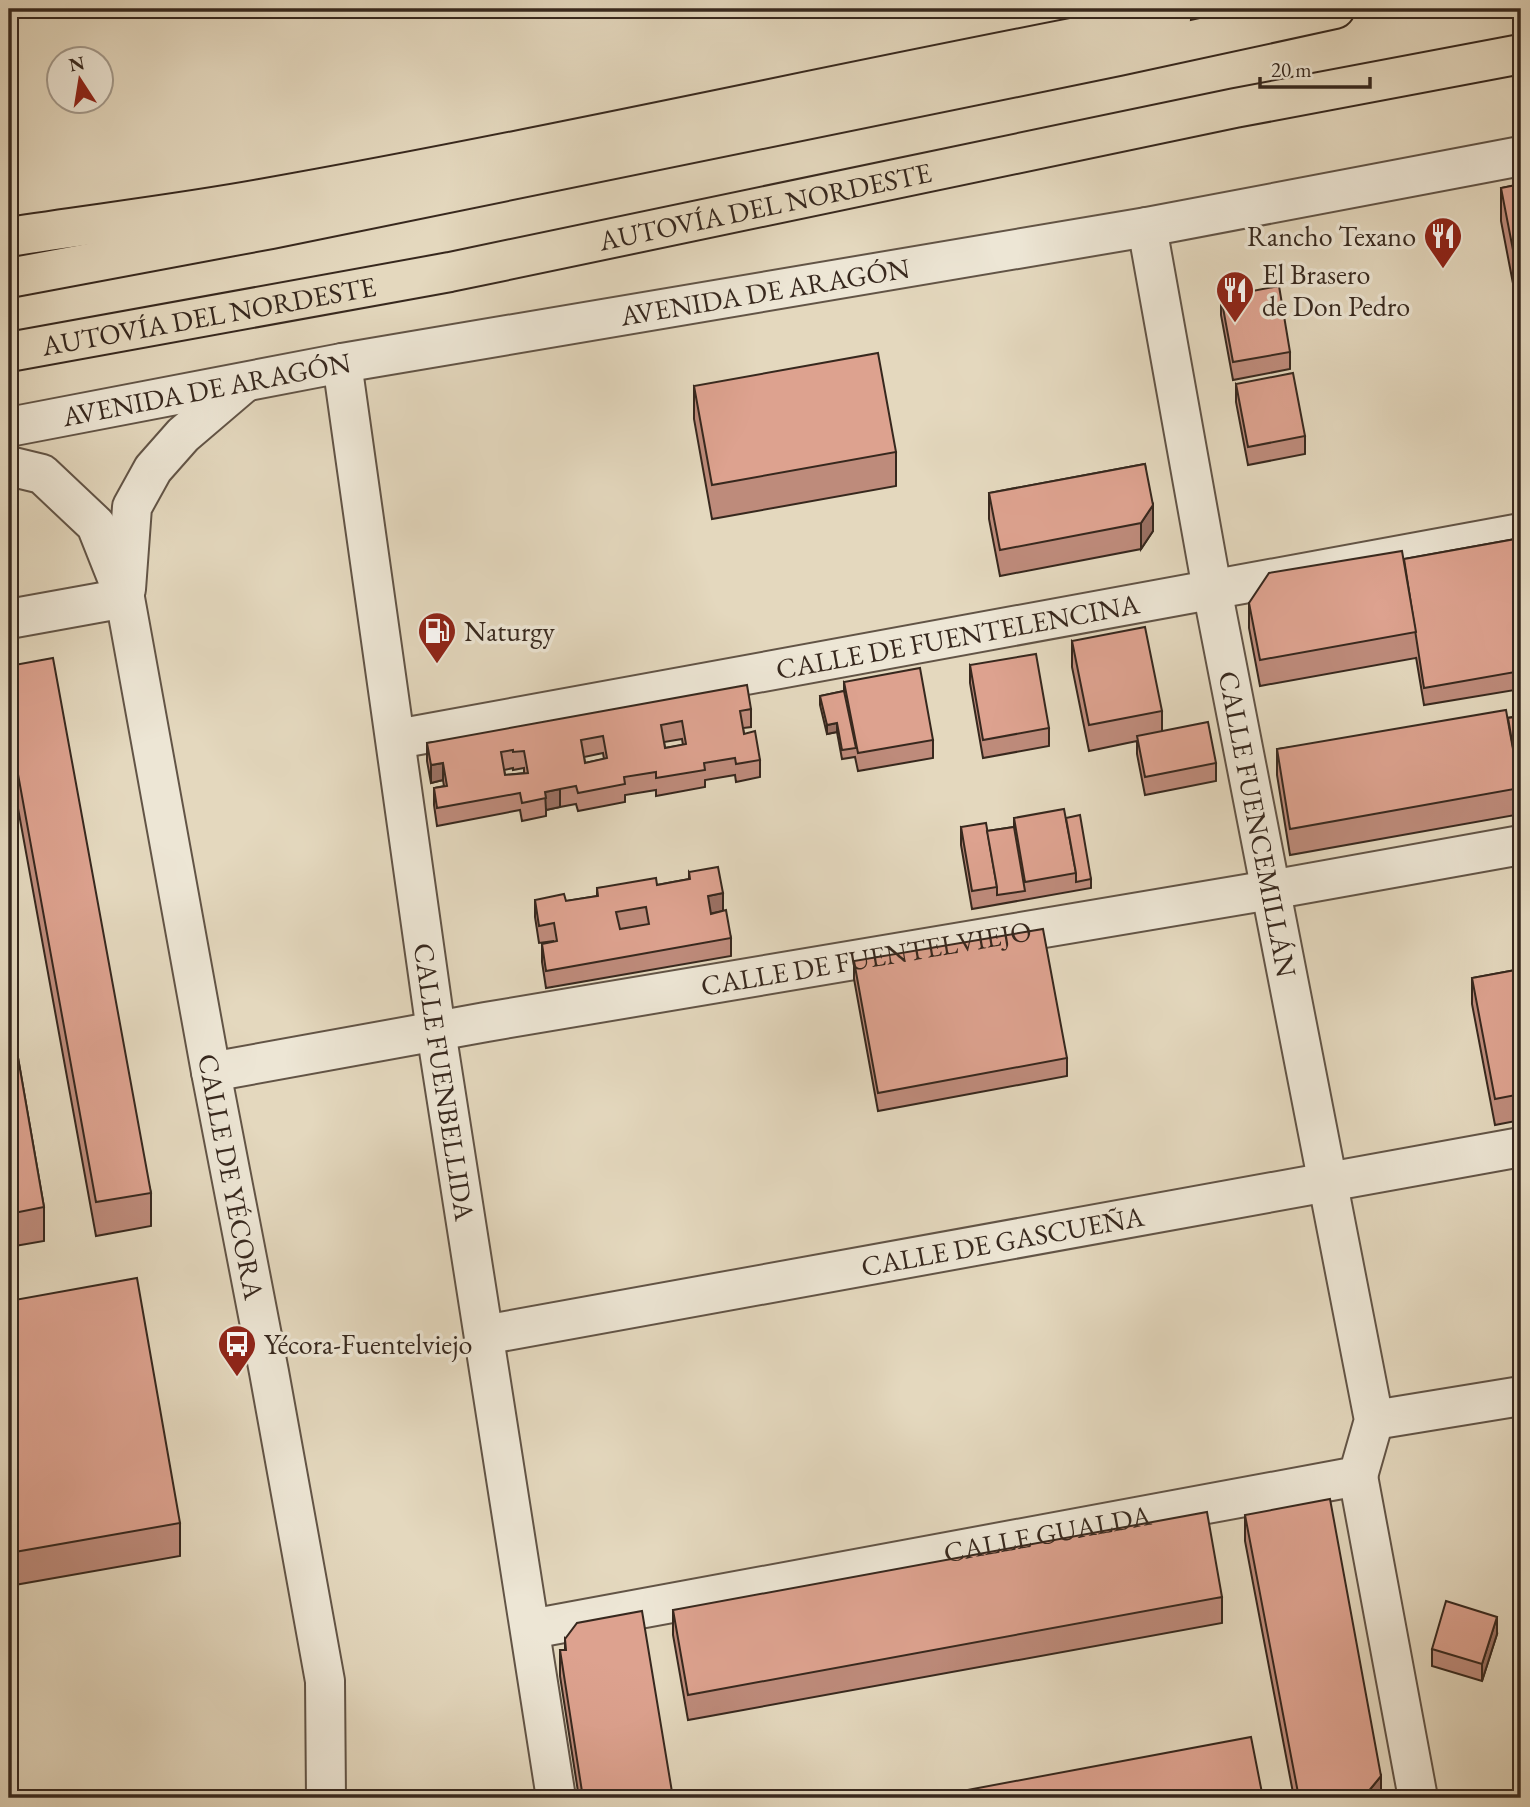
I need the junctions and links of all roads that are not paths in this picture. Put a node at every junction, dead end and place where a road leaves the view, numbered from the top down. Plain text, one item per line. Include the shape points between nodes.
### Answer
1 (1228, 9) edge
2 (1335, 9) edge
3 (1521, 54) edge
4 (1521, 156) edge
5 (259, 200) junction
6 (1147, 227) junction
7 (9, 237) edge
8 (9, 251) edge
9 (9, 278) edge
10 (9, 352) edge
11 (342, 363) junction
12 (246, 382) junction
13 (9, 428) edge
14 (9, 466) edge
15 (1521, 533) edge
16 (1212, 589) junction
17 (125, 598) junction
18 (9, 619) edge
19 (397, 739) junction
20 (1521, 845) edge
21 (1270, 890) junction
22 (436, 1031) junction
23 (211, 1072) junction
24 (1521, 1147) edge
25 (1328, 1183) junction
26 (484, 1335) junction
27 (1521, 1396) edge
28 (1374, 1420) junction
29 (1358, 1476) junction
30 (531, 1629) junction
31 (326, 1798) edge
32 (556, 1798) edge
33 (1418, 1798) edge

1 - 5 highway
2 - 9 highway via 394,204
3 - 10 highway, AUTOVÍA DEL NORDESTE via 1235,108 450,272
4 - 6 street, AVENIDA DE ARAGÓN
5 - 7 highway
5 - 8 highway
6 - 11 street, AVENIDA DE ARAGÓN
6 - 16 street, CALLE FUENCEMILLÁN
11 - 12 street, AVENIDA DE ARAGÓN
11 - 19 street, CALLE FUENBELLIDA
12 - 13 street, AVENIDA DE ARAGÓN
12 - 17 street, CALLE DE YÉCORA via 183,435 148,478 132,507
14 - 17 street, CALLE DE YÉCORA via 42,474 96,525
15 - 16 street, CALLE DE FUENTELENCINA
16 - 19 street, CALLE DE FUENTELENCINA
16 - 21 street, CALLE FUENCEMILLÁN
17 - 18 street
17 - 23 street, CALLE DE YÉCORA
19 - 22 street, CALLE FUENBELLIDA
20 - 21 street, CALLE DE FUENTELVIEJO
21 - 22 street, CALLE DE FUENTELVIEJO
21 - 25 street, CALLE FUENCEMILLÁN
22 - 23 street, CALLE DE FUENTELVIEJO
22 - 26 street, CALLE FUENBELLIDA
23 - 31 street, CALLE DE YÉCORA via 325,1681
24 - 25 street, CALLE DE GASCUEÑA
25 - 26 street, CALLE DE GASCUEÑA
25 - 28 street, CALLE FUENCEMILLÁN
26 - 30 street, CALLE FUENBELLIDA
27 - 28 street
28 - 29 street
29 - 30 street, CALLE GUALDA
29 - 33 street
30 - 32 street, CALLE FUENBELLIDA

